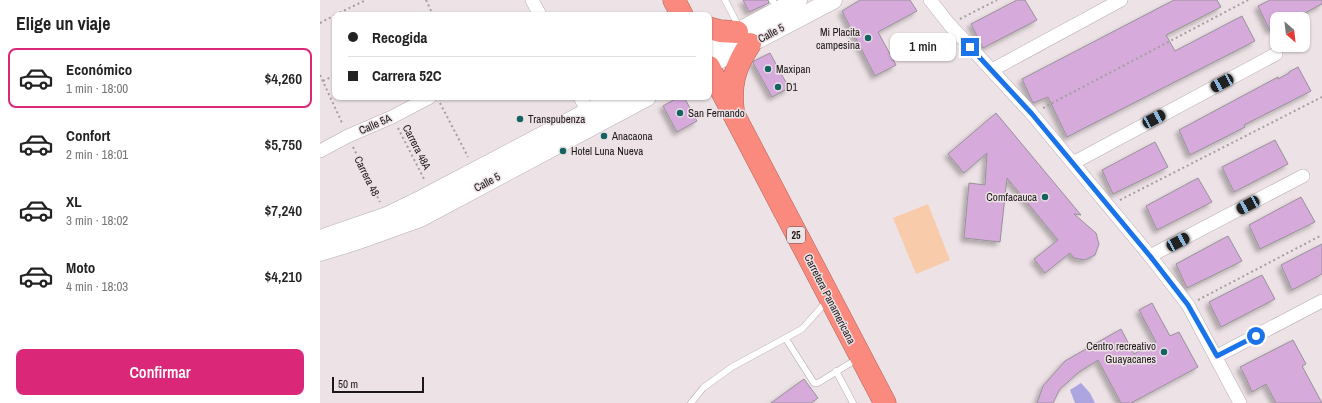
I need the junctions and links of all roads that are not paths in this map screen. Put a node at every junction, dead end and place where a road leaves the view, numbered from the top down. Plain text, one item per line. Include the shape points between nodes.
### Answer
1 (532, 0) edge
2 (724, 0) edge
3 (798, 0) edge
4 (833, 0) edge
5 (930, 0) edge
6 (1121, 0) edge
7 (776, 5) edge
8 (538, 12) edge
9 (712, 29) edge
10 (743, 36) junction
11 (712, 46) edge
12 (1276, 54) dead end
13 (712, 63) edge
14 (992, 70) junction
15 (712, 72) edge
16 (712, 98) edge
17 (424, 100) edge
18 (602, 100) edge
19 (641, 100) edge
20 (584, 104) edge
21 (733, 112) junction
22 (320, 151) edge
23 (1073, 163) junction
24 (1304, 176) dead end
25 (320, 239) edge
26 (320, 252) edge
27 (1150, 256) junction
28 (829, 299) junction
29 (1322, 301) edge
30 (786, 339) junction
31 (1217, 356) junction
32 (860, 357) junction
33 (836, 371) junction
34 (691, 403) edge
35 (853, 403) edge
36 (885, 403) edge
37 (1240, 403) edge

1 - 8 street
2 - 10 lane
3 - 7 main road, Calle 5
4 - 10 main road, Calle 5
5 - 14 street via 948,24
6 - 14 street
7 - 10 main road, Calle 5
9 - 10 highway
10 - 11 main road, Calle 5
10 - 13 main road, Calle 5
10 - 21 highway via 731,94
12 - 23 street
14 - 23 street
15 - 21 highway, Carretera Panamericana / 25
16 - 21 highway
17 - 22 street, Calle 5A
18 - 20 main road, Calle 5
19 - 26 main road, Calle 5 via 420,218
20 - 25 main road, Calle 5 via 435,192 387,216
21 - 28 highway, Carretera Panamericana / 25
23 - 27 street
24 - 27 street
27 - 31 street via 1188,305
28 - 30 lane via 802,329
28 - 32 highway, Carretera Panamericana / 25
29 - 31 street
30 - 33 lane via 814,383
30 - 34 lane via 732,367 703,388
31 - 37 street
32 - 33 lane
32 - 36 highway, Carretera Panamericana / 25
33 - 35 lane

